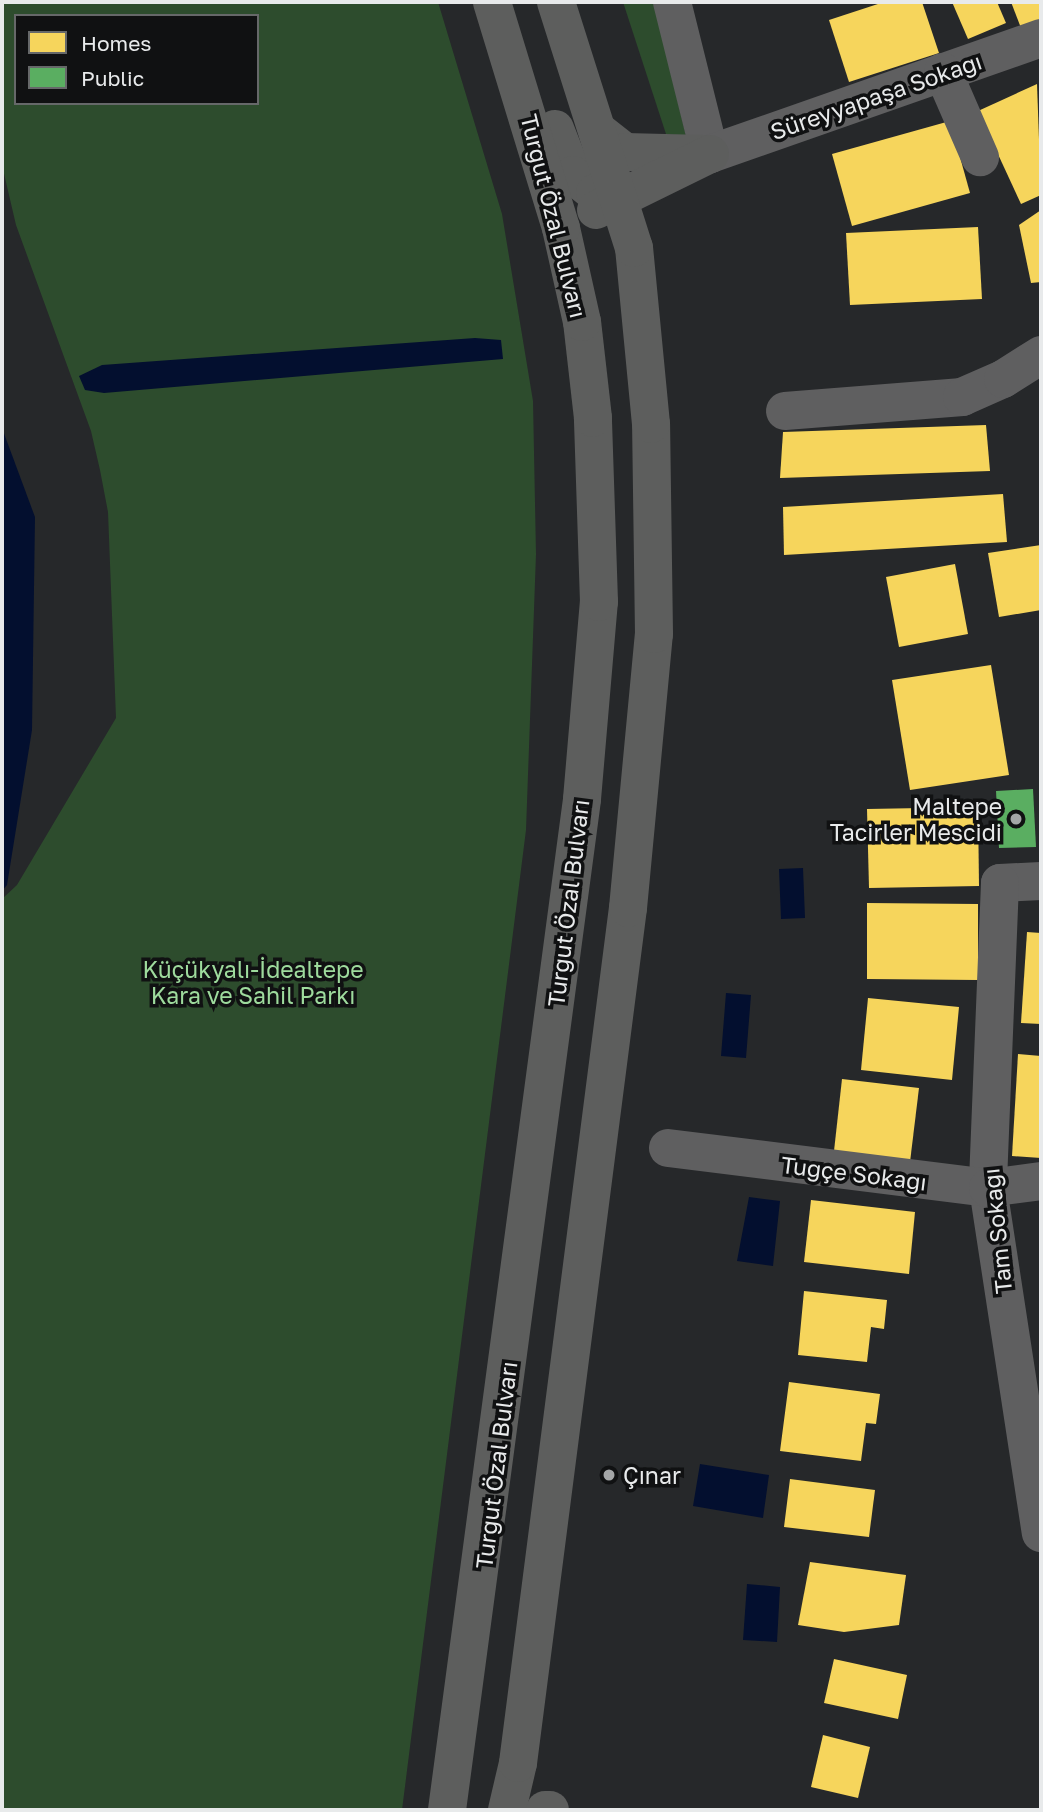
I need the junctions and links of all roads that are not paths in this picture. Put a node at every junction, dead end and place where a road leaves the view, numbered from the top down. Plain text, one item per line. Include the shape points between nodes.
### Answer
1 (492, 2) edge
2 (513, 2) edge
3 (556, 2) edge
4 (673, 2) edge
5 (1041, 38) edge
6 (943, 72) junction
7 (598, 131) junction
8 (710, 154) junction
9 (980, 157) dead end
10 (619, 198) junction
11 (561, 228) junction
12 (1041, 355) edge
13 (785, 411) dead end
14 (1041, 881) edge
15 (668, 1149) dead end
16 (1041, 1181) edge
17 (988, 1188) junction
18 (1041, 1533) edge
19 (447, 1810) edge
20 (507, 1810) edge
21 (533, 1810) edge

1 - 11 highway, Turgut Özal Bulvarı
2 - 10 highway via 522,12 561,152 573,174 595,193
3 - 7 highway
4 - 8 street
5 - 6 street, Süreyyapaşa Sokağı
6 - 8 street, Süreyyapaşa Sokağı
6 - 9 street
7 - 8 highway via 625,152
7 - 10 highway
8 - 10 highway
10 - 11 highway
10 - 20 highway via 635,248 651,424 654,634 628,908 518,1763
11 - 19 highway, Turgut Özal Bulvarı via 582,322 593,418 599,602 582,799
12 - 13 street via 962,397
14 - 17 street, Tam Sokağı via 1000,883
15 - 17 street, Tuğçe Sokağı
16 - 17 street, Tuğçe Sokağı
17 - 18 street, Tam Sokağı
20 - 21 highway

